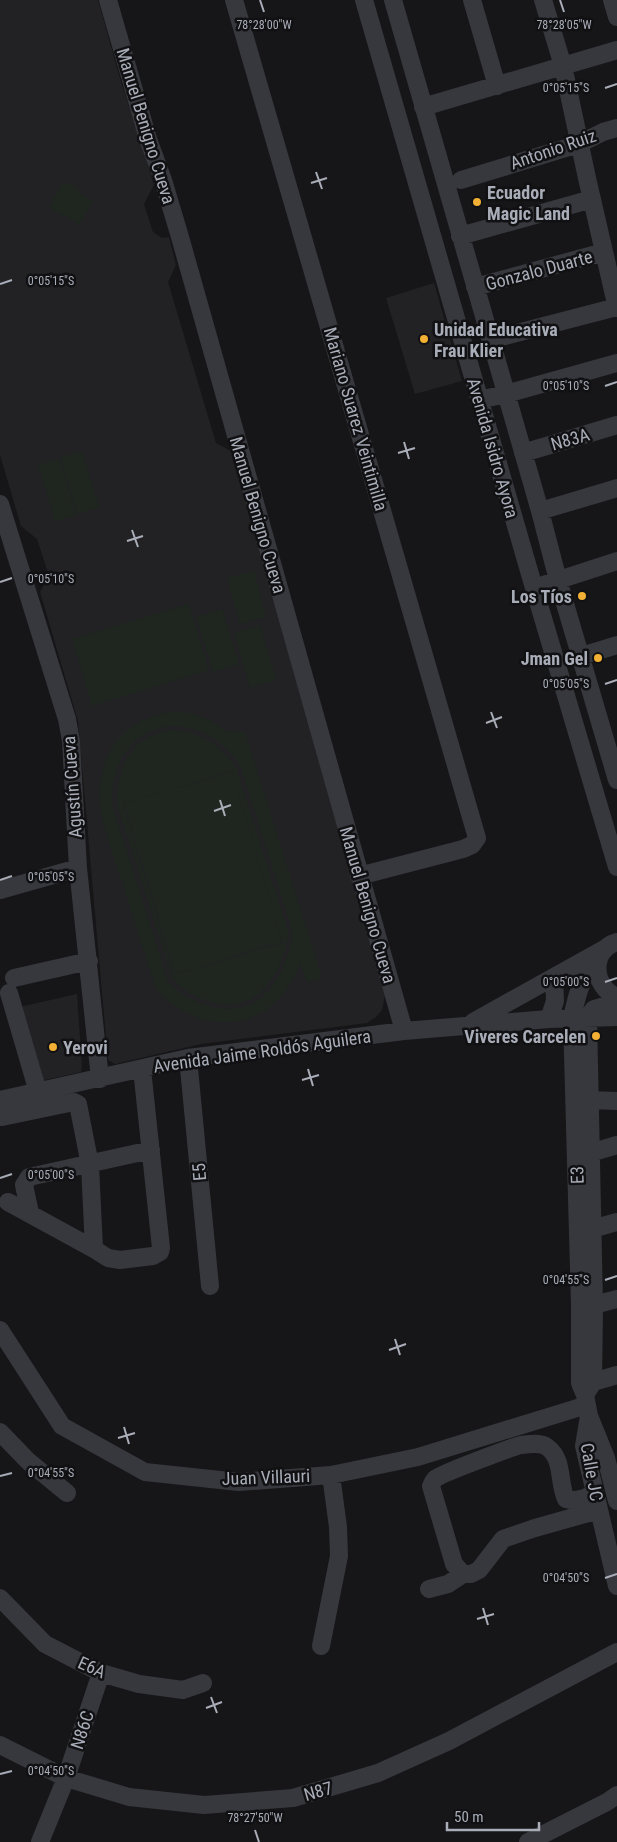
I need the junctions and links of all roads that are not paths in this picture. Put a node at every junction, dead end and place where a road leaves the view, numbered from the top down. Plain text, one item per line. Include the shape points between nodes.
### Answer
1 (108, 0) edge
2 (234, 0) edge
3 (364, 0) edge
4 (392, 0) edge
5 (472, 0) edge
6 (543, 0) edge
7 (612, 0) edge
8 (617, 17) edge
9 (617, 50) edge
10 (563, 66) junction
11 (497, 86) junction
12 (423, 108) junction
13 (617, 128) edge
14 (579, 144) junction
15 (461, 180) dead end
16 (592, 199) junction
17 (460, 236) junction
18 (604, 252) junction
19 (475, 287) junction
20 (617, 308) edge
21 (490, 340) junction
22 (617, 363) edge
23 (506, 394) junction
24 (479, 400) junction
25 (617, 426) edge
26 (523, 453) junction
27 (617, 488) edge
28 (0, 504) edge
29 (540, 511) junction
30 (617, 561) edge
31 (558, 580) junction
32 (534, 588) junction
33 (617, 645) edge
34 (581, 656) junction
35 (617, 780) edge
36 (616, 861) edge
37 (78, 868) junction
38 (359, 876) junction
39 (0, 890) edge
40 (609, 946) edge
41 (89, 961) junction
42 (554, 977) junction
43 (617, 997) edge
44 (617, 1002) edge
45 (580, 1017) junction
46 (617, 1017) edge
47 (549, 1019) junction
48 (467, 1025) junction
49 (404, 1031) junction
50 (188, 1058) junction
51 (142, 1069) junction
52 (100, 1079) junction
53 (38, 1092) junction
54 (589, 1100) junction
55 (617, 1102) edge
56 (1, 1108) edge
57 (617, 1145) edge
58 (151, 1150) junction
59 (590, 1153) junction
60 (90, 1164) junction
61 (8, 1202) dead end
62 (30, 1213) junction
63 (617, 1222) edge
64 (592, 1229) junction
65 (94, 1249) junction
66 (210, 1286) dead end
67 (617, 1299) edge
68 (594, 1305) junction
69 (0, 1330) edge
70 (617, 1375) edge
71 (588, 1400) junction
72 (0, 1432) edge
73 (611, 1456) edge
74 (331, 1475) junction
75 (67, 1493) dead end
76 (617, 1501) edge
77 (597, 1502) junction
78 (463, 1574) junction
79 (617, 1586) edge
80 (429, 1589) dead end
81 (0, 1598) edge
82 (322, 1646) dead end
83 (617, 1652) edge
84 (100, 1673) junction
85 (203, 1682) dead end
86 (0, 1745) edge
87 (66, 1778) junction
88 (617, 1795) edge
89 (40, 1842) edge
90 (528, 1842) edge

1 - 38 street, Manuel Benigno Cueva via 182,246
2 - 38 street, Mariano Suarez Veintimilla via 477,838 463,849
3 - 24 street, Avenida Isidro Ayora
4 - 12 street, Avenida Isidro Ayora
5 - 11 street
6 - 10 street
7 - 8 street
9 - 10 street
10 - 11 street
10 - 14 street
11 - 12 street
12 - 17 street, Avenida Isidro Ayora
13 - 14 street, Antonio Ruiz
14 - 15 street, Antonio Ruiz
14 - 16 street
16 - 17 street
16 - 18 street
17 - 19 street, Avenida Isidro Ayora
18 - 19 street, Gonzalo Duarte
18 - 20 street
19 - 21 street, Avenida Isidro Ayora
20 - 21 street
21 - 23 street, Avenida Isidro Ayora
22 - 23 street
23 - 24 street
23 - 26 street, Avenida Isidro Ayora
24 - 32 street, Avenida Isidro Ayora
25 - 26 street, N83A
26 - 29 street, Avenida Isidro Ayora
27 - 29 street
28 - 37 street, Agustín Cueva via 67,719
29 - 31 street, Avenida Isidro Ayora
30 - 31 street
31 - 32 street
31 - 34 street, Avenida Isidro Ayora
32 - 36 street, Avenida Isidro Ayora
33 - 34 street
34 - 35 street, Avenida Isidro Ayora
37 - 39 street
37 - 41 street, Agustín Cueva
38 - 49 street, Manuel Benigno Cueva
40 - 42 street
40 - 43 street via 597,973 602,986
40 - 45 street, E3 via 578,989
41 - 52 street, Agustín Cueva
41 - 53 street via 12,985
42 - 47 street via 555,1001
42 - 48 street
44 - 45 street
45 - 46 street
45 - 47 street, Avenida Jaime Roldós Aguilera
45 - 54 street, E3
45 - 71 street, E3 via 580,1383
47 - 48 street, Avenida Jaime Roldós Aguilera
48 - 49 street, Avenida Jaime Roldós Aguilera
49 - 50 street, Avenida Jaime Roldós Aguilera
50 - 51 street, Avenida Jaime Roldós Aguilera
50 - 66 street, E5
51 - 52 street, Avenida Jaime Roldós Aguilera
51 - 58 street
52 - 53 street, Avenida Jaime Roldós Aguilera
53 - 56 street, Avenida Jaime Roldós Aguilera
54 - 55 street
54 - 59 street, E3
56 - 60 street via 74,1102 79,1106
57 - 59 street
58 - 60 street
58 - 65 street via 160,1252 154,1256 115,1260
59 - 64 street, E3
60 - 62 street via 29,1177 24,1185
60 - 65 street
61 - 62 street
62 - 65 street
63 - 64 street
64 - 68 street, E3
67 - 68 street
68 - 71 street, E3
69 - 74 street, Juan Villauri via 62,1426 145,1472 239,1482
70 - 71 street, Juan Villauri
71 - 73 street, E3
71 - 74 street, Juan Villauri via 418,1456
71 - 77 street, Calle JC via 584,1446
72 - 75 street via 28,1461
73 - 76 street, E3
74 - 82 street via 339,1556
77 - 78 street via 503,1539 479,1570
77 - 78 street via 566,1499 562,1476 552,1451 535,1443 518,1445 435,1478 431,1486 436,1504 454,1564
77 - 79 street, Calle JC
78 - 80 street via 448,1584
81 - 84 street, E6A via 44,1644
83 - 87 street, N87 via 449,1741 378,1773 293,1798 204,1805 128,1797
84 - 85 street, E6A via 139,1684 182,1690
84 - 87 street, N86C
86 - 87 street, N87
87 - 89 street, N86C
88 - 90 street

